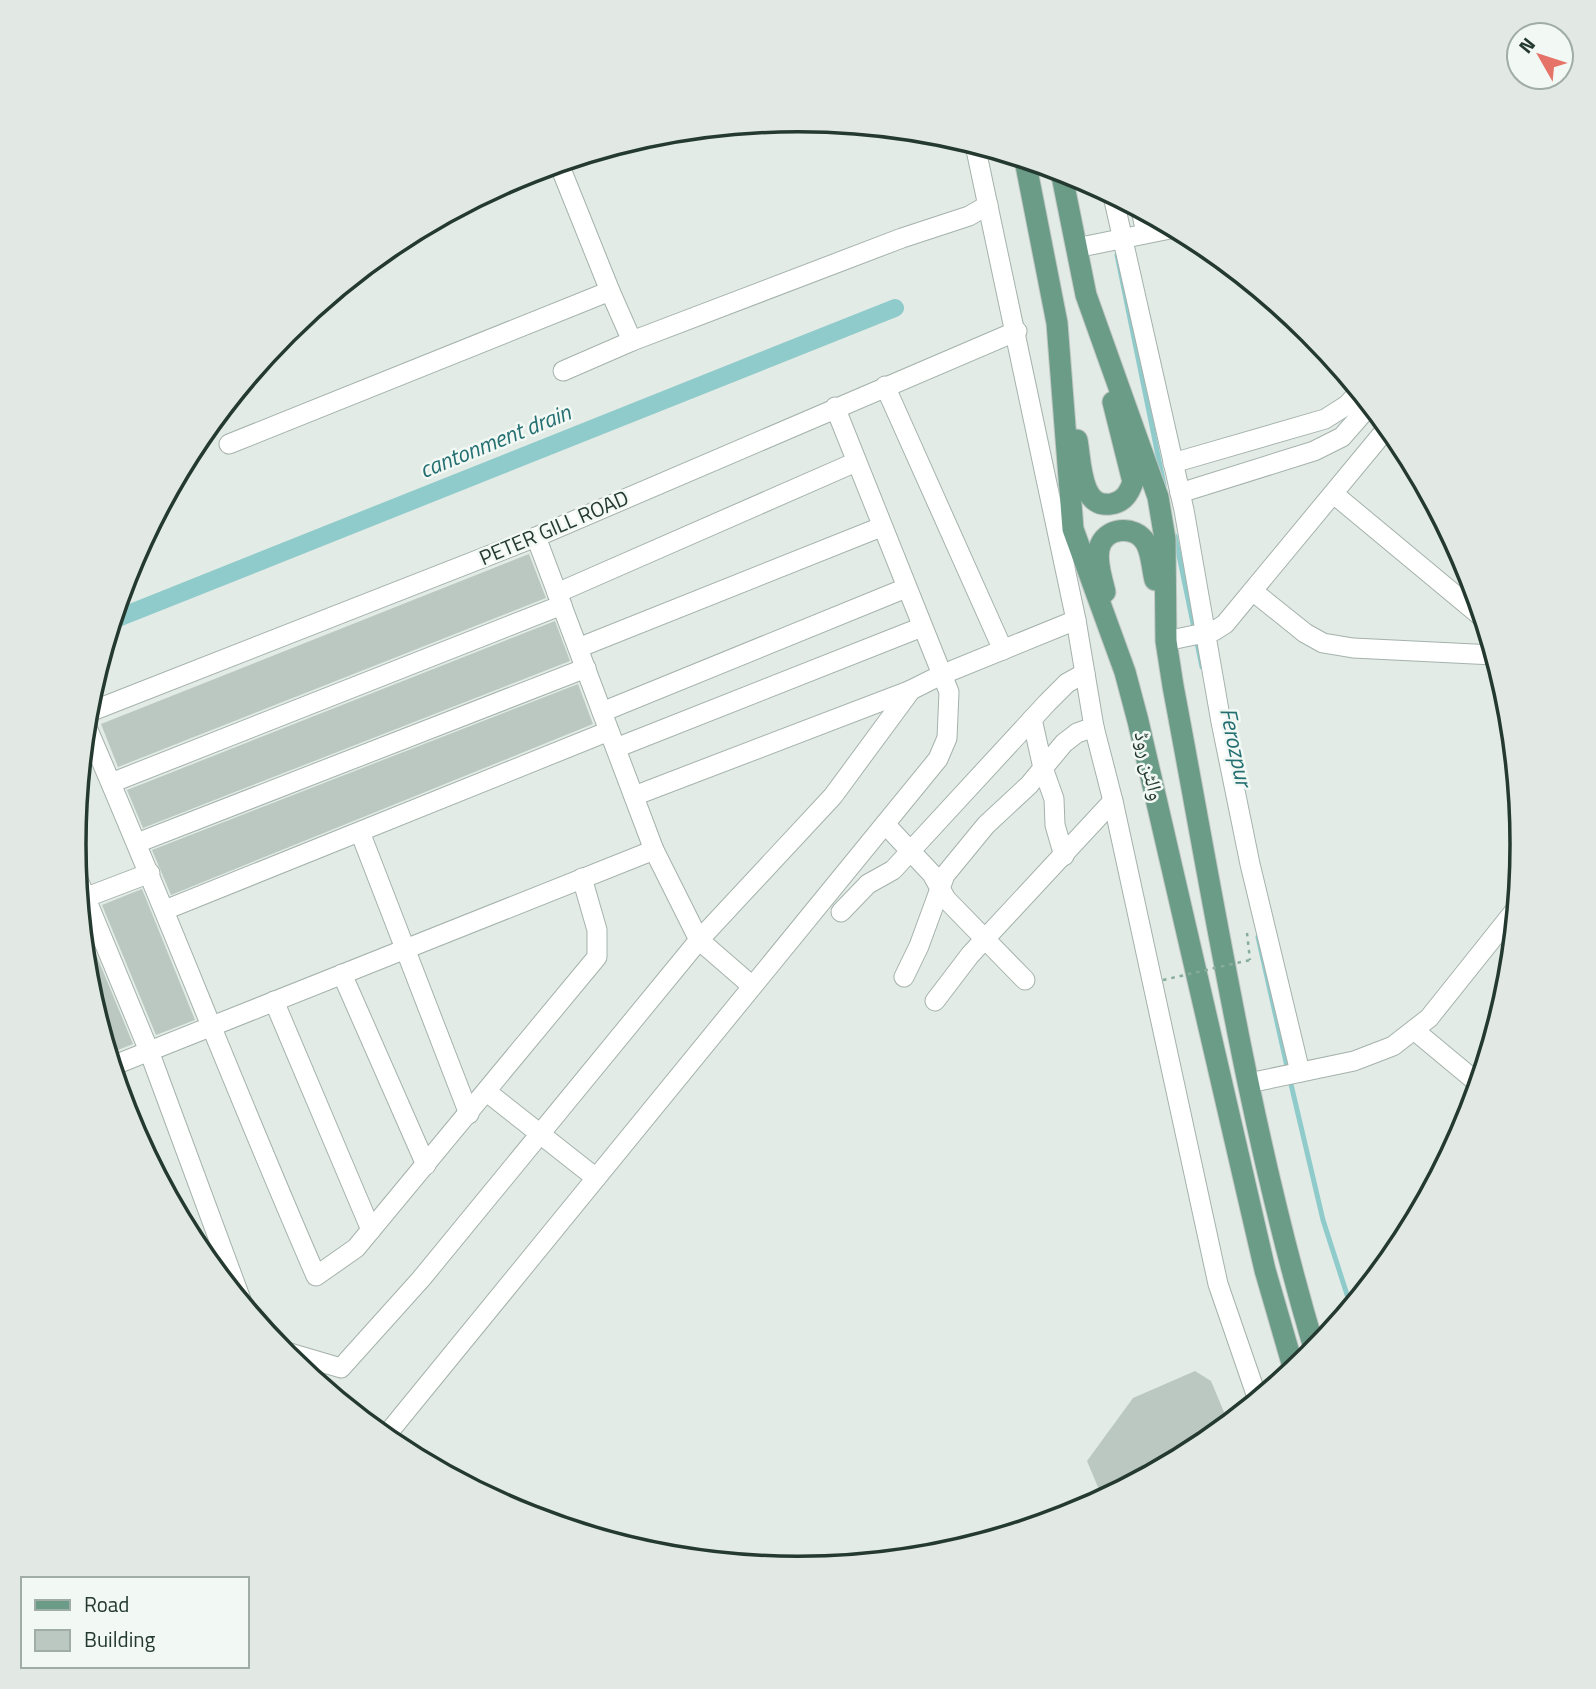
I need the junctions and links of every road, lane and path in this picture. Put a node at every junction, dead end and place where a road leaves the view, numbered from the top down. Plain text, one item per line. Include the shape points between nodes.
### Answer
1 (977, 156) edge
2 (1027, 170) edge
3 (562, 172) edge
4 (1063, 183) edge
5 (988, 205) junction
6 (1116, 208) edge
7 (1144, 222) edge
8 (1159, 231) edge
9 (1146, 233) junction
10 (1122, 238) junction
11 (1076, 248) junction
12 (610, 291) junction
13 (1086, 295) junction
14 (1058, 330) junction
15 (1017, 331) junction
16 (632, 341) junction
17 (563, 371) dead end
18 (884, 386) junction
19 (1353, 398) edge
20 (835, 407) junction
21 (1364, 412) edge
22 (1381, 436) edge
23 (229, 444) dead end
24 (856, 462) junction
25 (1173, 463) junction
26 (1180, 493) junction
27 (1335, 495) junction
28 (881, 527) junction
29 (536, 537) junction
30 (906, 588) junction
31 (1254, 592) junction
32 (559, 599) junction
33 (1468, 606) edge
34 (1076, 620) junction
35 (922, 627) junction
36 (1206, 632) junction
37 (1166, 641) junction
38 (578, 648) junction
39 (1003, 650) junction
40 (1484, 654) edge
41 (586, 668) junction
42 (1125, 672) junction
43 (1085, 673) junction
44 (941, 675) junction
45 (911, 690) junction
46 (99, 708) edge
47 (1032, 719) junction
48 (1094, 727) junction
49 (609, 730) junction
50 (93, 742) edge
51 (1042, 768) junction
52 (111, 783) junction
53 (634, 796) junction
54 (1113, 801) junction
55 (885, 824) junction
56 (360, 832) junction
57 (137, 843) junction
58 (911, 849) junction
59 (654, 850) junction
60 (1064, 856) junction
61 (150, 873) junction
62 (582, 878) junction
63 (941, 886) junction
64 (88, 897) edge
65 (165, 910) junction
66 (841, 912) dead end
67 (90, 917) edge
68 (1506, 923) edge
69 (699, 940) junction
70 (985, 940) junction
71 (405, 949) junction
72 (1250, 960) dead end
73 (342, 974) junction
74 (904, 976) dead end
75 (1025, 980) dead end
76 (1163, 980) dead end
77 (752, 986) junction
78 (274, 1001) junction
79 (934, 1001) dead end
80 (213, 1025) junction
81 (1414, 1030) junction
82 (149, 1051) junction
83 (121, 1062) edge
84 (1305, 1070) junction
85 (1471, 1077) edge
86 (1249, 1083) junction
87 (487, 1092) junction
88 (469, 1114) junction
89 (539, 1135) junction
90 (426, 1165) junction
91 (596, 1178) junction
92 (370, 1230) junction
93 (233, 1278) edge
94 (1311, 1338) edge
95 (303, 1357) edge
96 (1291, 1359) edge
97 (1255, 1391) edge
98 (391, 1429) edge

1 - 5 street
2 - 14 main road, والٹن روڈ
3 - 12 street
4 - 11 main road, والٹن روڈ
5 - 15 street
5 - 16 street
6 - 10 street
7 - 9 street
8 - 9 street
9 - 10 street
10 - 11 street
10 - 25 street
11 - 13 main road, والٹن روڈ
12 - 16 street
12 - 23 street
13 - 14 main road via 1133,482 1116,503 1099,504 1087,494
13 - 37 main road, والٹن روڈ via 1158,497 1165,539
14 - 42 main road, والٹن روڈ via 1073,529
15 - 18 street, PETER GILL ROAD
15 - 34 street
16 - 17 street
18 - 20 street, PETER GILL ROAD
18 - 39 street
19 - 25 street via 1325,419
20 - 24 street
20 - 29 street, PETER GILL ROAD
21 - 26 street via 1342,437 1314,451
22 - 27 street
24 - 28 street
24 - 32 street
25 - 26 street
26 - 36 street
27 - 31 street
27 - 33 street
28 - 30 street
28 - 38 street
29 - 32 street
29 - 46 street, PETER GILL ROAD
30 - 35 street
30 - 49 street
31 - 36 street via 1225,624
31 - 40 street via 1323,643 1353,649
32 - 38 street
32 - 52 street
34 - 39 street
34 - 43 street
35 - 44 street
35 - 49 street
36 - 37 street
36 - 84 street via 1250,864
37 - 42 main road via 1146,542 1133,532 1112,533 1099,547 1098,561
37 - 86 main road, والٹن روڈ
38 - 41 street
39 - 44 street
41 - 49 street
41 - 57 street
42 - 96 main road, والٹن روڈ via 1265,1270
43 - 47 street via 1067,683
43 - 48 street
44 - 45 street
44 - 55 street via 949,692 947,738 938,759
45 - 53 street
45 - 69 street via 833,796
47 - 51 street
47 - 58 street
48 - 51 street via 1077,733
48 - 54 street
49 - 53 street
49 - 56 street
50 - 52 street
51 - 60 street via 1054,799 1055,825
51 - 63 street via 986,824 945,874
52 - 57 street
53 - 59 street
54 - 60 street
54 - 97 street via 1218,1284
55 - 58 street
55 - 77 street
56 - 65 street
56 - 71 street
57 - 61 street
58 - 63 street
58 - 66 street via 893,870 868,884
59 - 62 street
59 - 69 street
60 - 70 street
61 - 64 street
61 - 65 street
62 - 71 street
62 - 87 street via 597,930 597,957
63 - 70 street via 946,899
63 - 74 street
65 - 80 street
67 - 82 street
68 - 81 street via 1459,984
69 - 77 street
69 - 89 street
70 - 75 street
70 - 79 street
71 - 73 street
71 - 88 street
72 - 76 path, bridge
73 - 78 street
73 - 90 street
77 - 91 street
78 - 80 street
78 - 92 street
80 - 82 street
80 - 92 street via 257,1142 316,1276 345,1257
81 - 84 street via 1374,1054
81 - 85 street
82 - 83 street
82 - 93 street
84 - 86 street
86 - 94 main road, والٹن روڈ via 1290,1269
87 - 88 street
87 - 89 street
88 - 90 street
89 - 91 street
89 - 95 street via 341,1368
90 - 92 street
91 - 98 street

